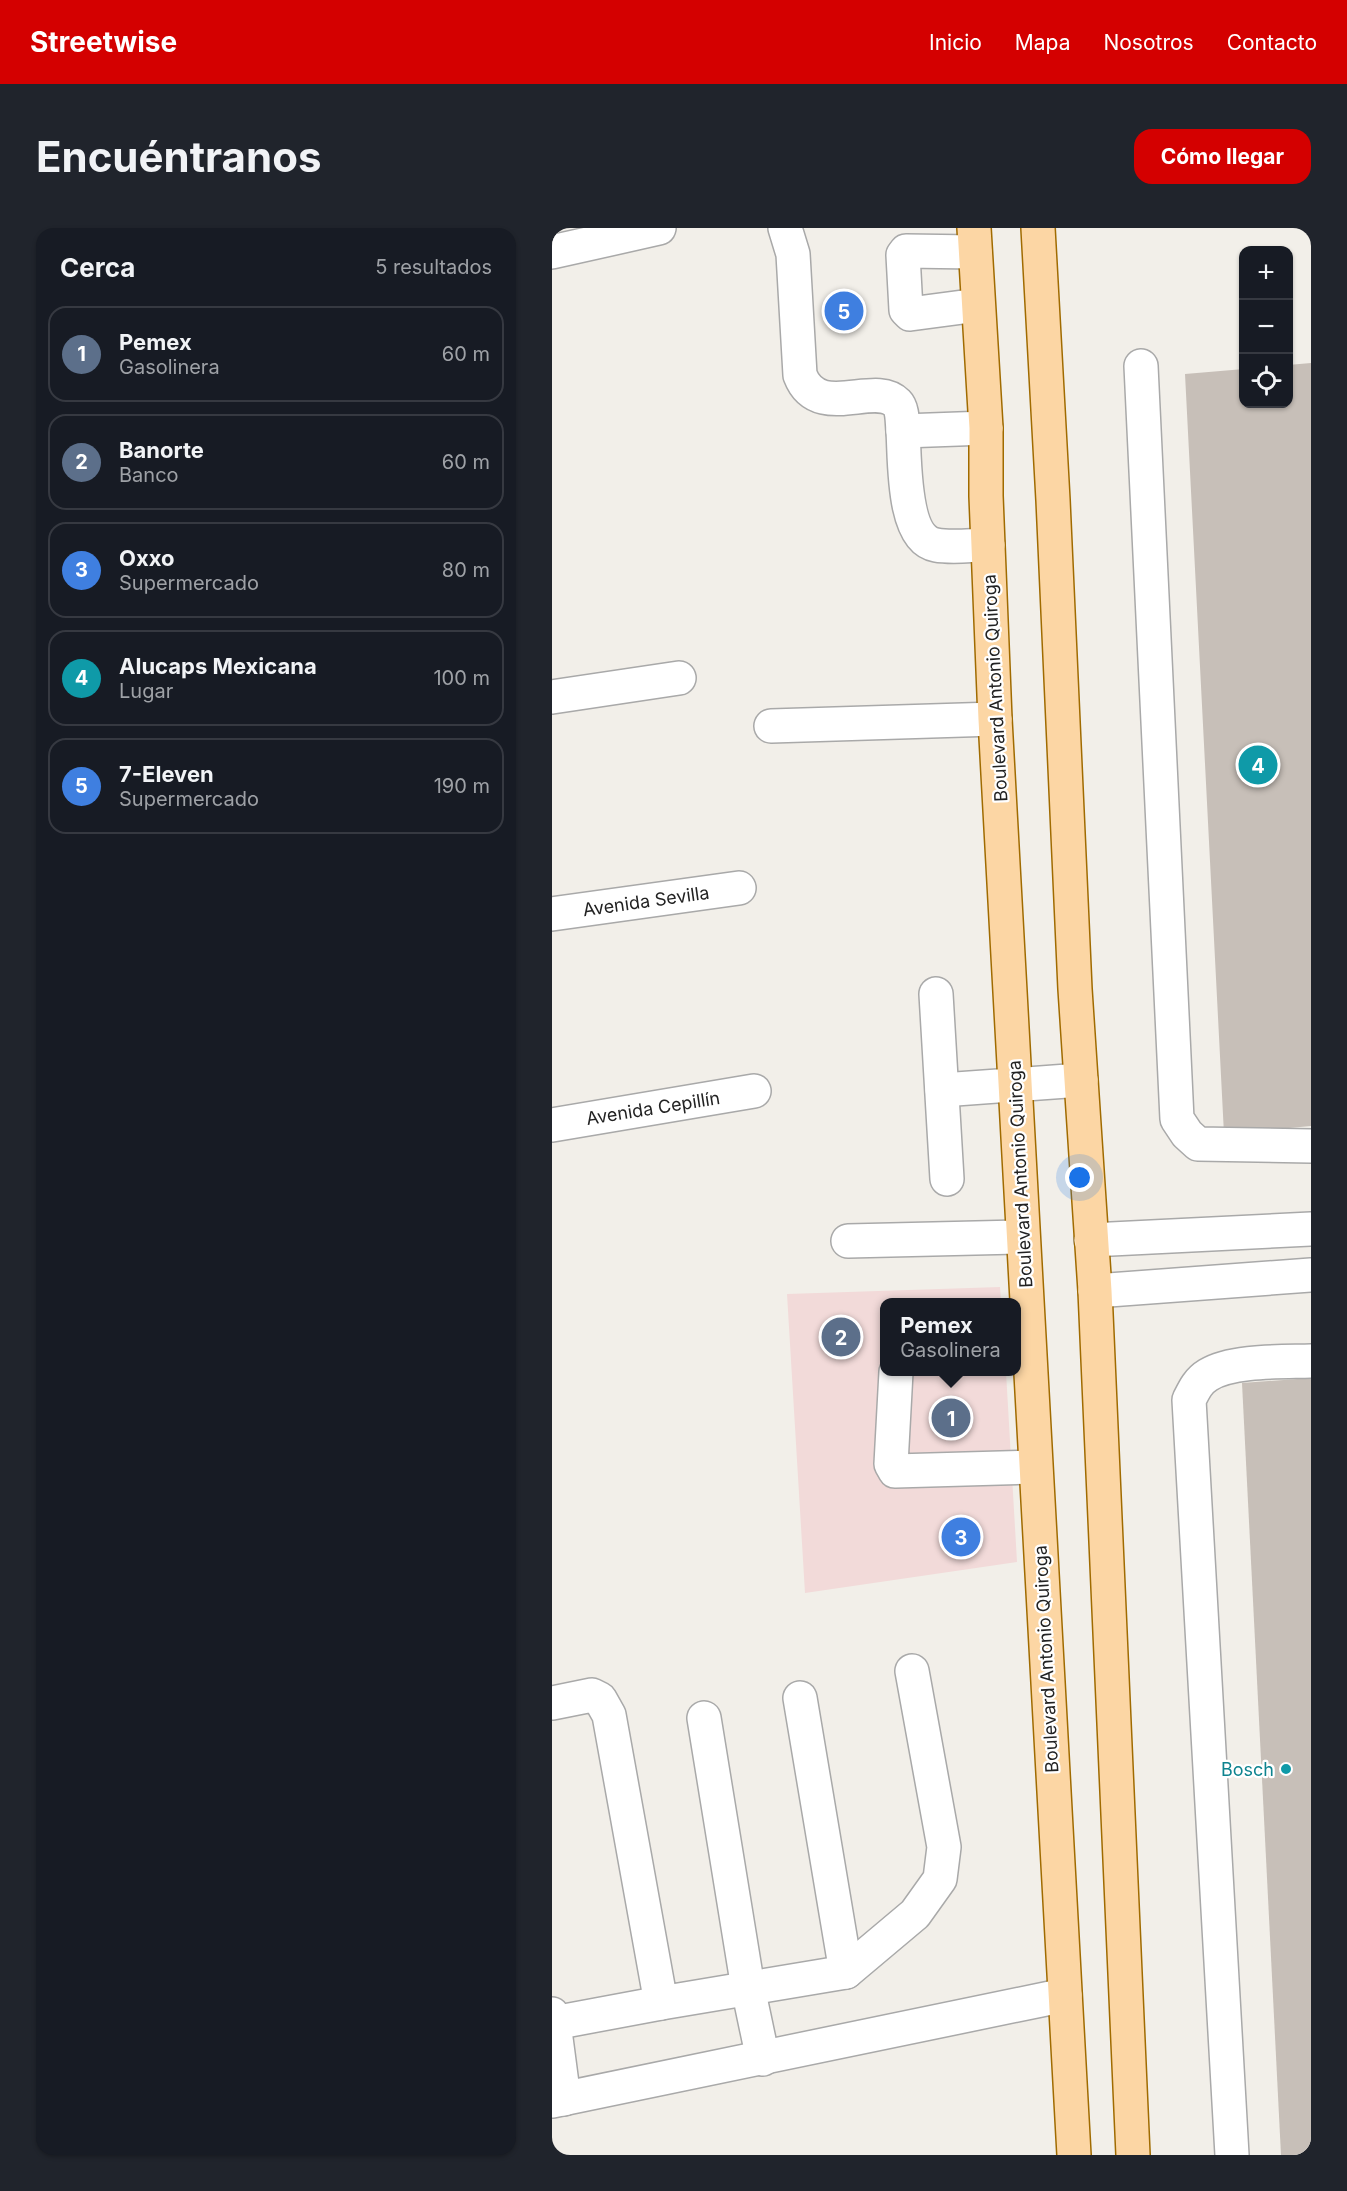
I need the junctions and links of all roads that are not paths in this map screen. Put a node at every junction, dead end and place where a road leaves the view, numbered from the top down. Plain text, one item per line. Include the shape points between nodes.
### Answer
1 (659, 228) edge
2 (785, 228) edge
3 (1038, 228) edge
4 (974, 240) edge
5 (552, 252) edge
6 (978, 304) junction
7 (1142, 366) dead end
8 (986, 428) junction
9 (903, 431) junction
10 (988, 545) junction
11 (679, 678) dead end
12 (552, 697) edge
13 (995, 719) junction
14 (771, 726) dead end
15 (740, 888) dead end
16 (552, 914) edge
17 (936, 994) dead end
18 (1081, 1080) junction
19 (1015, 1086) junction
20 (942, 1090) junction
21 (754, 1091) dead end
22 (552, 1125) edge
23 (1311, 1146) edge
24 (947, 1179) dead end
25 (1311, 1229) edge
26 (1022, 1237) junction
27 (1091, 1240) junction
28 (848, 1241) dead end
29 (1311, 1275) edge
30 (1095, 1291) junction
31 (1023, 1345) edge
32 (1311, 1361) edge
33 (896, 1376) edge
34 (1035, 1467) junction
35 (912, 1671) dead end
36 (800, 1698) dead end
37 (552, 1702) edge
38 (704, 1718) dead end
39 (846, 1972) junction
40 (748, 1988) junction
41 (1065, 1995) junction
42 (661, 2003) junction
43 (553, 2019) edge
44 (763, 2059) junction
45 (558, 2100) edge
46 (1074, 2155) edge
47 (1133, 2155) edge
48 (1232, 2155) edge

1 - 5 street
2 - 9 street via 793,254 800,375 805,388 815,397 885,398 896,402 901,409
3 - 18 main road
4 - 6 main road, Boulevard Antonio Quiroga
4 - 6 street via 906,251 903,266 906,310 910,314
6 - 8 main road, Boulevard Antonio Quiroga
7 - 23 street via 1177,1119 1198,1144
8 - 9 street
8 - 10 main road, Boulevard Antonio Quiroga
9 - 10 street via 911,518 920,537 935,545
10 - 13 main road, Boulevard Antonio Quiroga
11 - 12 street
13 - 14 street
13 - 19 main road, Boulevard Antonio Quiroga
15 - 16 street, Avenida Sevilla
17 - 20 street
18 - 19 street
18 - 27 main road
19 - 20 street
19 - 26 main road, Boulevard Antonio Quiroga
20 - 24 street
21 - 22 street, Avenida Cepillín
25 - 27 street
26 - 28 street
26 - 31 main road, Boulevard Antonio Quiroga
27 - 30 main road
29 - 30 street
30 - 47 main road
31 - 34 main road, Boulevard Antonio Quiroga
32 - 48 street via 1228,1368 1209,1374 1196,1385 1189,1400
33 - 34 street via 891,1464 895,1471
34 - 41 main road, Boulevard Antonio Quiroga
35 - 39 street via 944,1847 940,1879 915,1914
36 - 39 street
37 - 42 street via 592,1695 600,1699 609,1715
38 - 40 street
39 - 40 street
40 - 42 street
40 - 44 street
41 - 44 street
41 - 46 main road, Boulevard Antonio Quiroga
42 - 43 street
43 - 45 street
44 - 45 street

